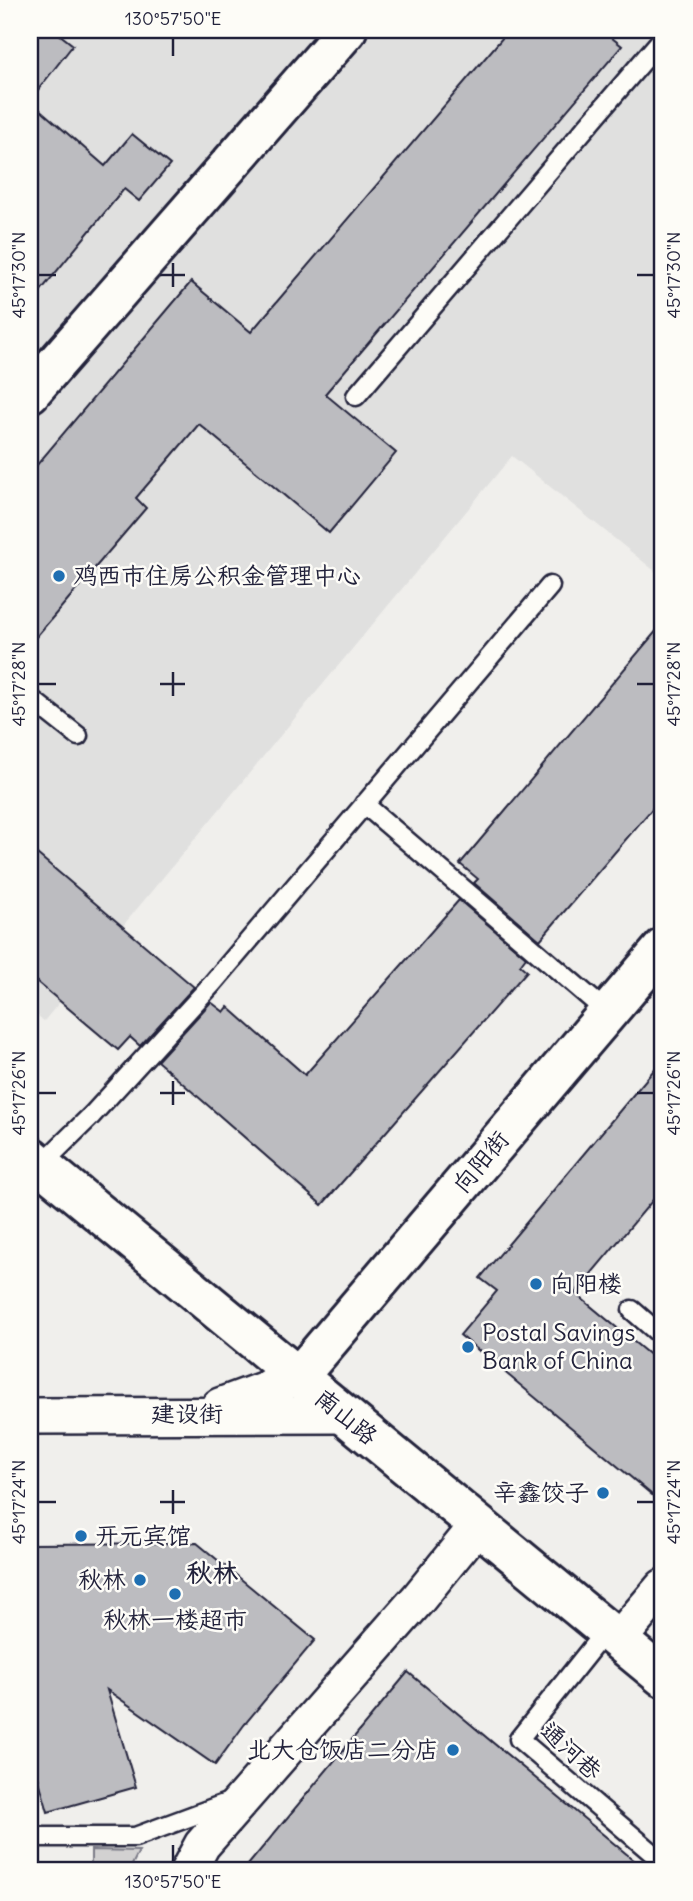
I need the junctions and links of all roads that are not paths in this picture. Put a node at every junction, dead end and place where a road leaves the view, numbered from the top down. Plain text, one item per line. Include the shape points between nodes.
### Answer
1 (347, 30) edge
2 (657, 37) edge
3 (30, 393) edge
4 (356, 396) dead end
5 (550, 586) dead end
6 (30, 698) edge
7 (78, 736) dead end
8 (364, 804) junction
9 (663, 948) edge
10 (608, 1013) junction
11 (35, 1160) edge
12 (632, 1310) dead end
13 (663, 1337) edge
14 (298, 1377) junction
15 (199, 1414) junction
16 (344, 1415) junction
17 (30, 1416) edge
18 (478, 1525) junction
19 (663, 1587) edge
20 (612, 1635) junction
21 (663, 1677) edge
22 (245, 1797) junction
23 (30, 1836) edge
24 (663, 1862) edge
25 (188, 1871) edge

1 - 3 street
2 - 4 lane
5 - 8 lane
6 - 7 lane
8 - 10 lane
8 - 11 lane via 212,984 92,1115
9 - 10 street, 向阳街
10 - 14 street, 向阳街
11 - 14 street, 南山路
12 - 13 lane
14 - 15 street
14 - 16 street, 南山路
15 - 16 street, 建设街
15 - 17 street, 建设街
16 - 18 street, 南山路
18 - 20 street, 南山路
18 - 22 street
19 - 20 street
20 - 21 street, 南山路
20 - 24 lane, 通河巷 via 519,1739
22 - 23 lane via 135,1836
22 - 25 street via 202,1845

